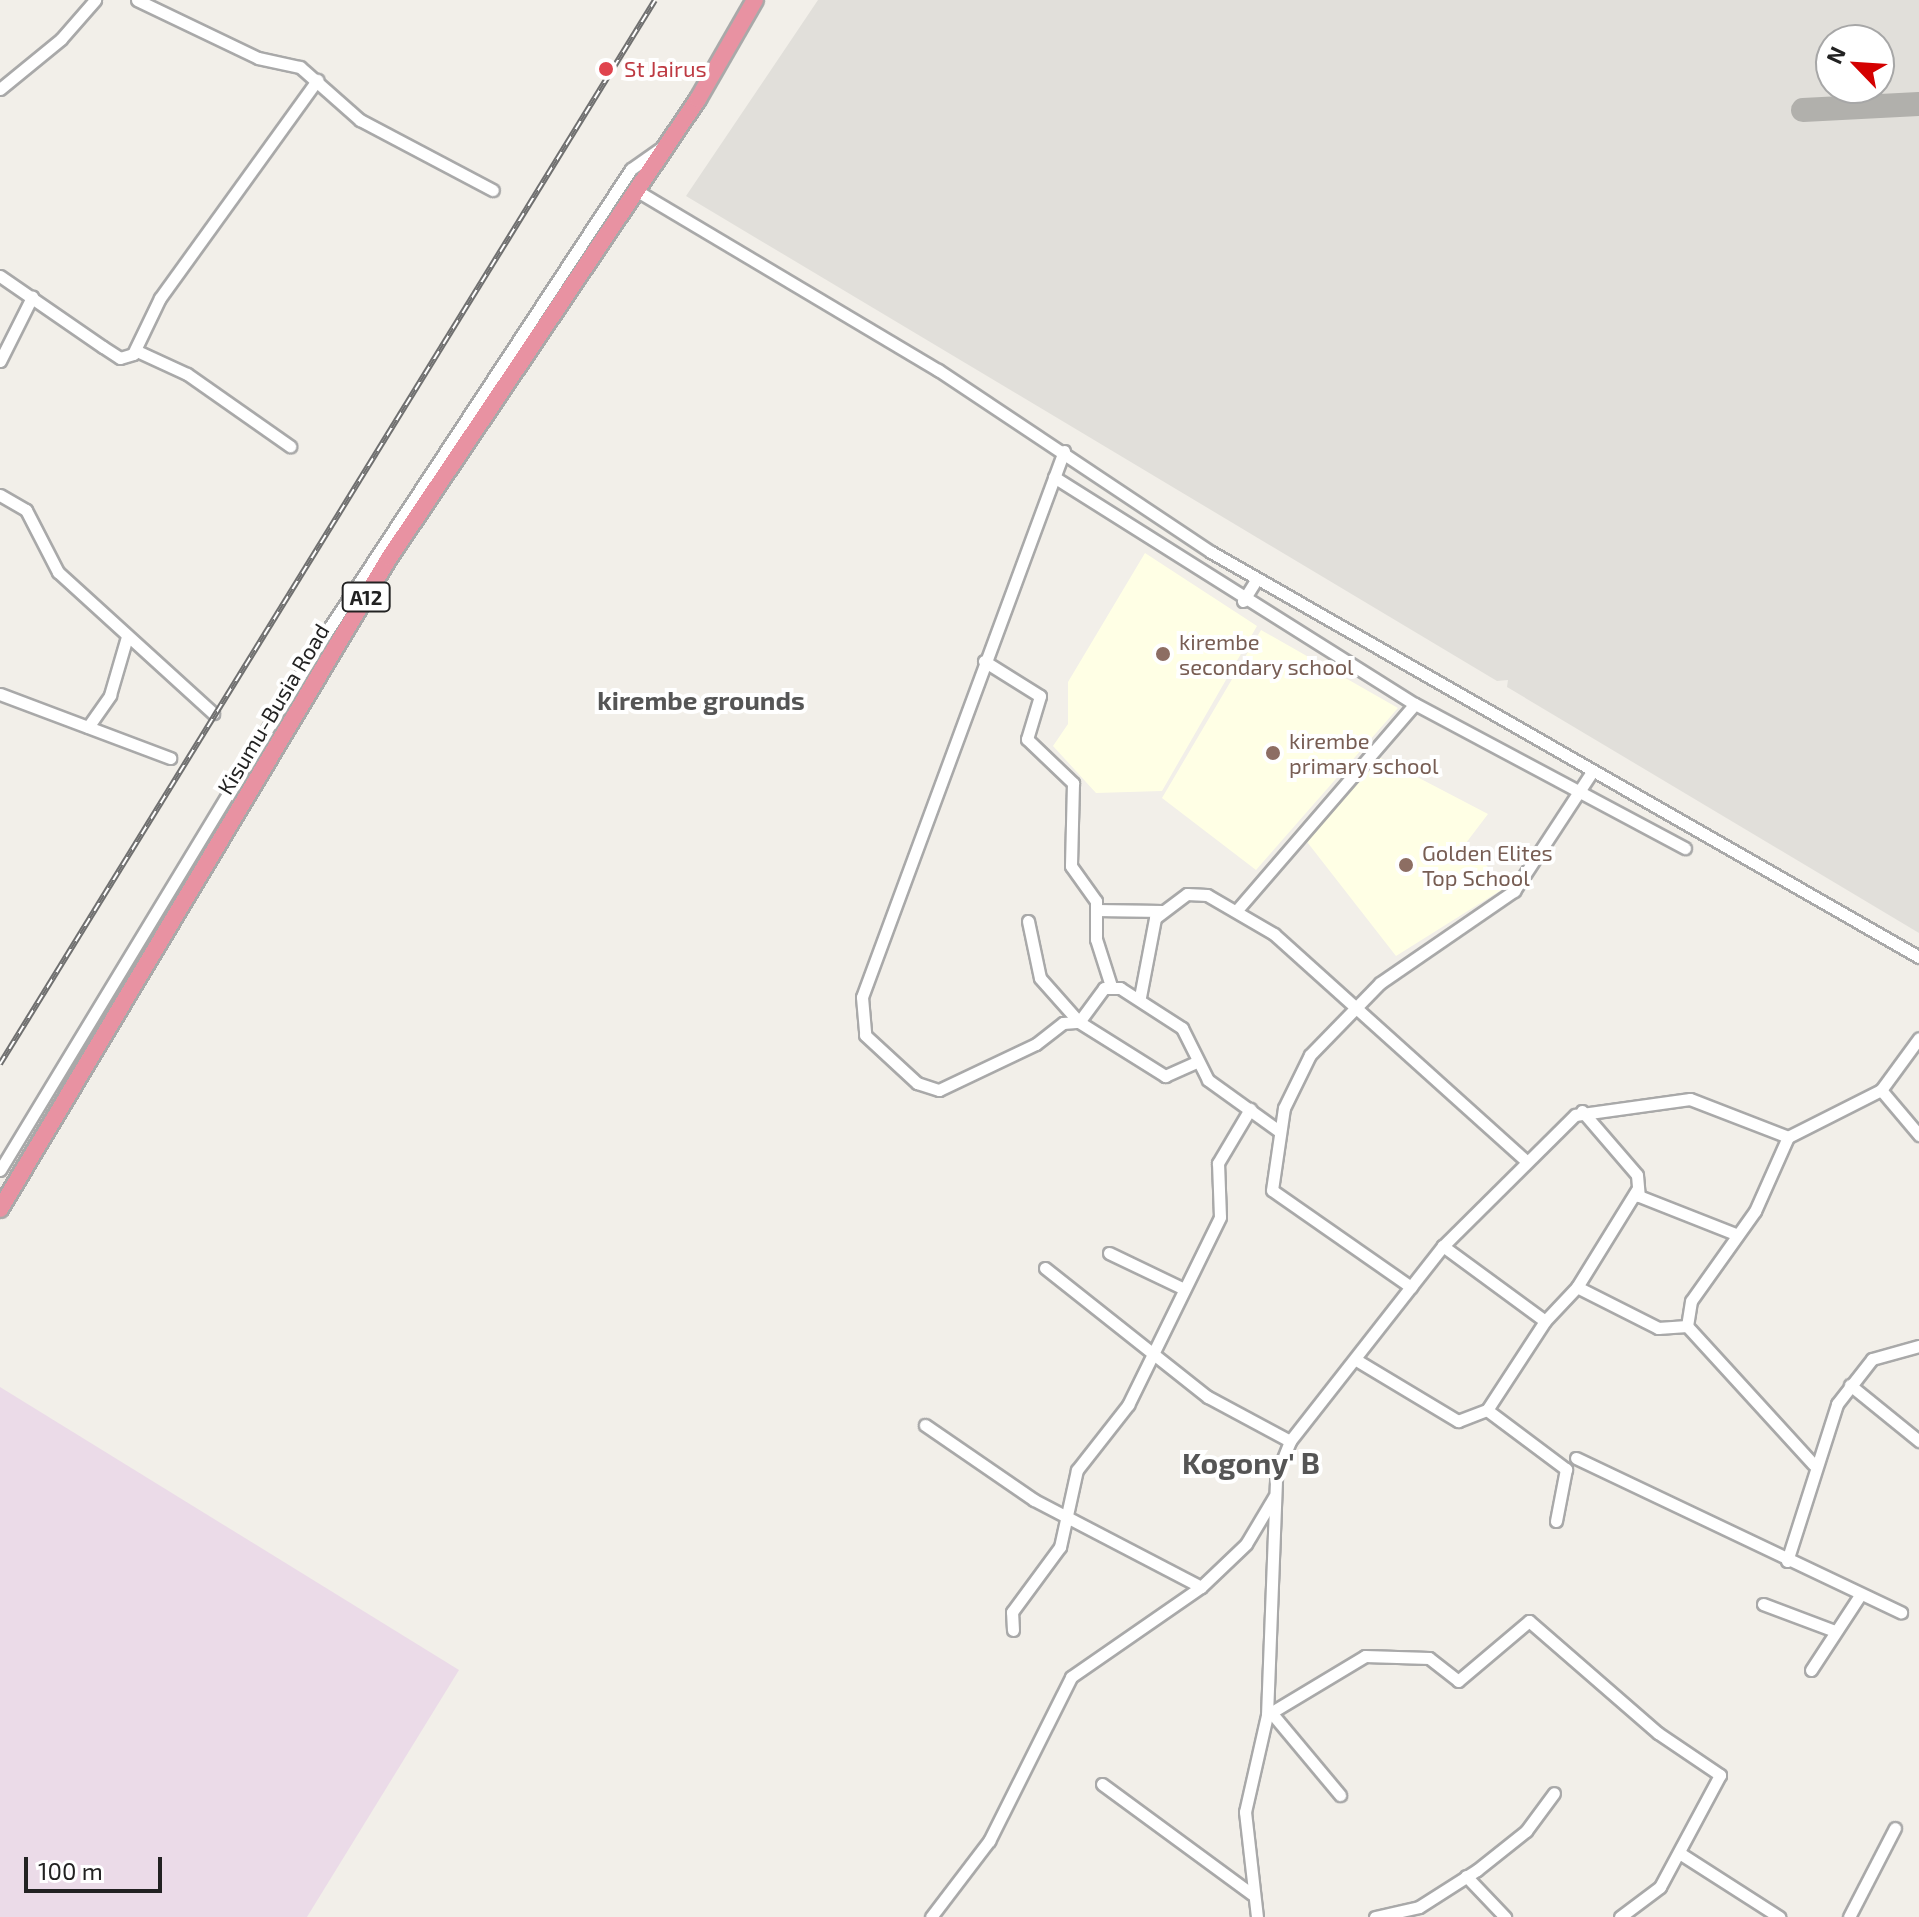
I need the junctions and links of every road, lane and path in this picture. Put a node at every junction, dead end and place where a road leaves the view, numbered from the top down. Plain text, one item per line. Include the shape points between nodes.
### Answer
1 (95, 0) edge
2 (137, 0) edge
3 (755, 0) edge
4 (317, 80) junction
5 (0, 89) edge
6 (662, 147) junction
7 (634, 189) junction
8 (493, 190) dead end
9 (0, 276) edge
10 (32, 297) junction
11 (137, 351) junction
12 (0, 361) edge
13 (290, 446) dead end
14 (1064, 451) junction
15 (1054, 477) junction
16 (0, 495) edge
17 (1257, 579) junction
18 (1243, 601) junction
19 (127, 637) junction
20 (984, 661) junction
21 (0, 694) edge
22 (1415, 704) junction
23 (213, 713) dead end
24 (88, 727) junction
25 (170, 758) dead end
26 (1592, 772) junction
27 (1582, 793) junction
28 (1685, 848) dead end
29 (1096, 910) junction
30 (1237, 910) junction
31 (1162, 911) junction
32 (1028, 921) dead end
33 (1919, 957) edge
34 (1111, 986) junction
35 (1140, 997) junction
36 (1359, 1005) junction
37 (1079, 1022) junction
38 (1919, 1038) edge
39 (1197, 1062) junction
40 (1881, 1090) junction
41 (1250, 1109) junction
42 (1582, 1111) junction
43 (1279, 1131) junction
44 (1919, 1135) edge
45 (1788, 1137) junction
46 (1526, 1161) junction
47 (0, 1170) edge
48 (1637, 1190) junction
49 (0, 1209) edge
50 (1738, 1235) junction
51 (1443, 1246) junction
52 (1109, 1253) dead end
53 (1045, 1268) dead end
54 (1180, 1287) junction
55 (1411, 1287) junction
56 (1577, 1287) junction
57 (1545, 1321) junction
58 (1687, 1326) junction
59 (1919, 1346) edge
60 (1152, 1348) junction
61 (1358, 1361) junction
62 (1850, 1385) junction
63 (1487, 1410) junction
64 (925, 1425) dead end
65 (1290, 1441) junction
66 (1919, 1441) edge
67 (1576, 1458) dead end
68 (1814, 1465) junction
69 (1275, 1496) junction
70 (1069, 1518) junction
71 (1556, 1521) dead end
72 (1787, 1561) junction
73 (1201, 1587) junction
74 (1860, 1595) junction
75 (1763, 1604) dead end
76 (1901, 1612) dead end
77 (1013, 1630) dead end
78 (1835, 1631) junction
79 (1811, 1670) dead end
80 (1270, 1716) junction
81 (1102, 1784) dead end
82 (1554, 1793) dead end
83 (1340, 1795) dead end
84 (1895, 1828) dead end
85 (1681, 1854) junction
86 (1466, 1876) junction
87 (1252, 1894) junction
88 (931, 1917) edge
89 (1257, 1917) edge
90 (1375, 1917) edge
91 (1505, 1917) edge
92 (1620, 1917) edge
93 (1779, 1917) edge
94 (1849, 1917) edge

1 - 5 street via 61,39
2 - 4 street
3 - 6 highway, Kisumu-Busia Road / A12
4 - 8 street via 360,120
4 - 11 street via 160,298
6 - 7 highway, Kisumu-Busia Road / A12
6 - 47 street via 631,169 320,642
7 - 14 street
7 - 49 highway, Kisumu-Busia Road / A12 via 389,558
9 - 10 street
10 - 11 street via 120,358
10 - 12 street
11 - 13 street via 187,374
14 - 15 street
14 - 17 street
15 - 18 street
15 - 20 street
16 - 19 street via 26,510 58,572
17 - 18 street
17 - 26 street
18 - 22 street
19 - 23 street
19 - 24 street via 110,695
20 - 29 street via 1040,696 1027,739 1073,783 1071,866 1091,890
20 - 37 street via 862,997 863,1027 883,1057 939,1090 1036,1044 1063,1023
21 - 24 street
22 - 27 street
22 - 30 street
24 - 25 street
26 - 27 street
26 - 33 street
27 - 28 street
27 - 36 street via 1507,898 1416,953
29 - 31 street
29 - 34 street via 1096,939
30 - 31 street via 1194,892
30 - 36 street
31 - 35 street via 1151,926 1152,961
32 - 37 street via 1040,978
34 - 35 street
34 - 37 street
35 - 39 street via 1182,1028
36 - 43 street via 1310,1055
36 - 46 street
37 - 39 street via 1165,1076
38 - 40 street
39 - 41 street
40 - 44 street
40 - 45 street
41 - 43 street
41 - 54 street via 1218,1163 1220,1217
42 - 45 street via 1690,1099
42 - 46 street
42 - 48 street via 1637,1175
43 - 55 street via 1274,1193
45 - 50 street
46 - 51 street
48 - 50 street
48 - 56 street
50 - 58 street via 1691,1301
51 - 55 street
51 - 57 street
52 - 54 street
53 - 60 street
54 - 60 street
55 - 61 street
56 - 57 street
56 - 58 street via 1658,1328
57 - 63 street
58 - 68 street
59 - 62 street via 1880,1354
60 - 65 street via 1208,1397
60 - 70 street via 1128,1405 1077,1470
61 - 63 street via 1458,1421
61 - 65 street
62 - 66 street
62 - 68 street
63 - 71 street via 1566,1469
64 - 70 street
65 - 69 street
67 - 72 street
68 - 72 street
69 - 73 street via 1246,1544
69 - 80 street
70 - 73 street
70 - 77 street via 1060,1547 1012,1612
72 - 74 street
73 - 88 street via 1071,1677 989,1841
74 - 76 street
74 - 78 street
75 - 78 street
78 - 79 street
80 - 83 street
80 - 85 street via 1323,1676 1365,1656 1429,1658 1458,1681 1529,1621 1658,1733 1720,1775
80 - 87 street via 1245,1812
81 - 87 street
82 - 86 street via 1526,1831
84 - 94 street
85 - 92 street via 1650,1898
85 - 93 street
86 - 90 street via 1419,1907
86 - 91 street
87 - 89 street

